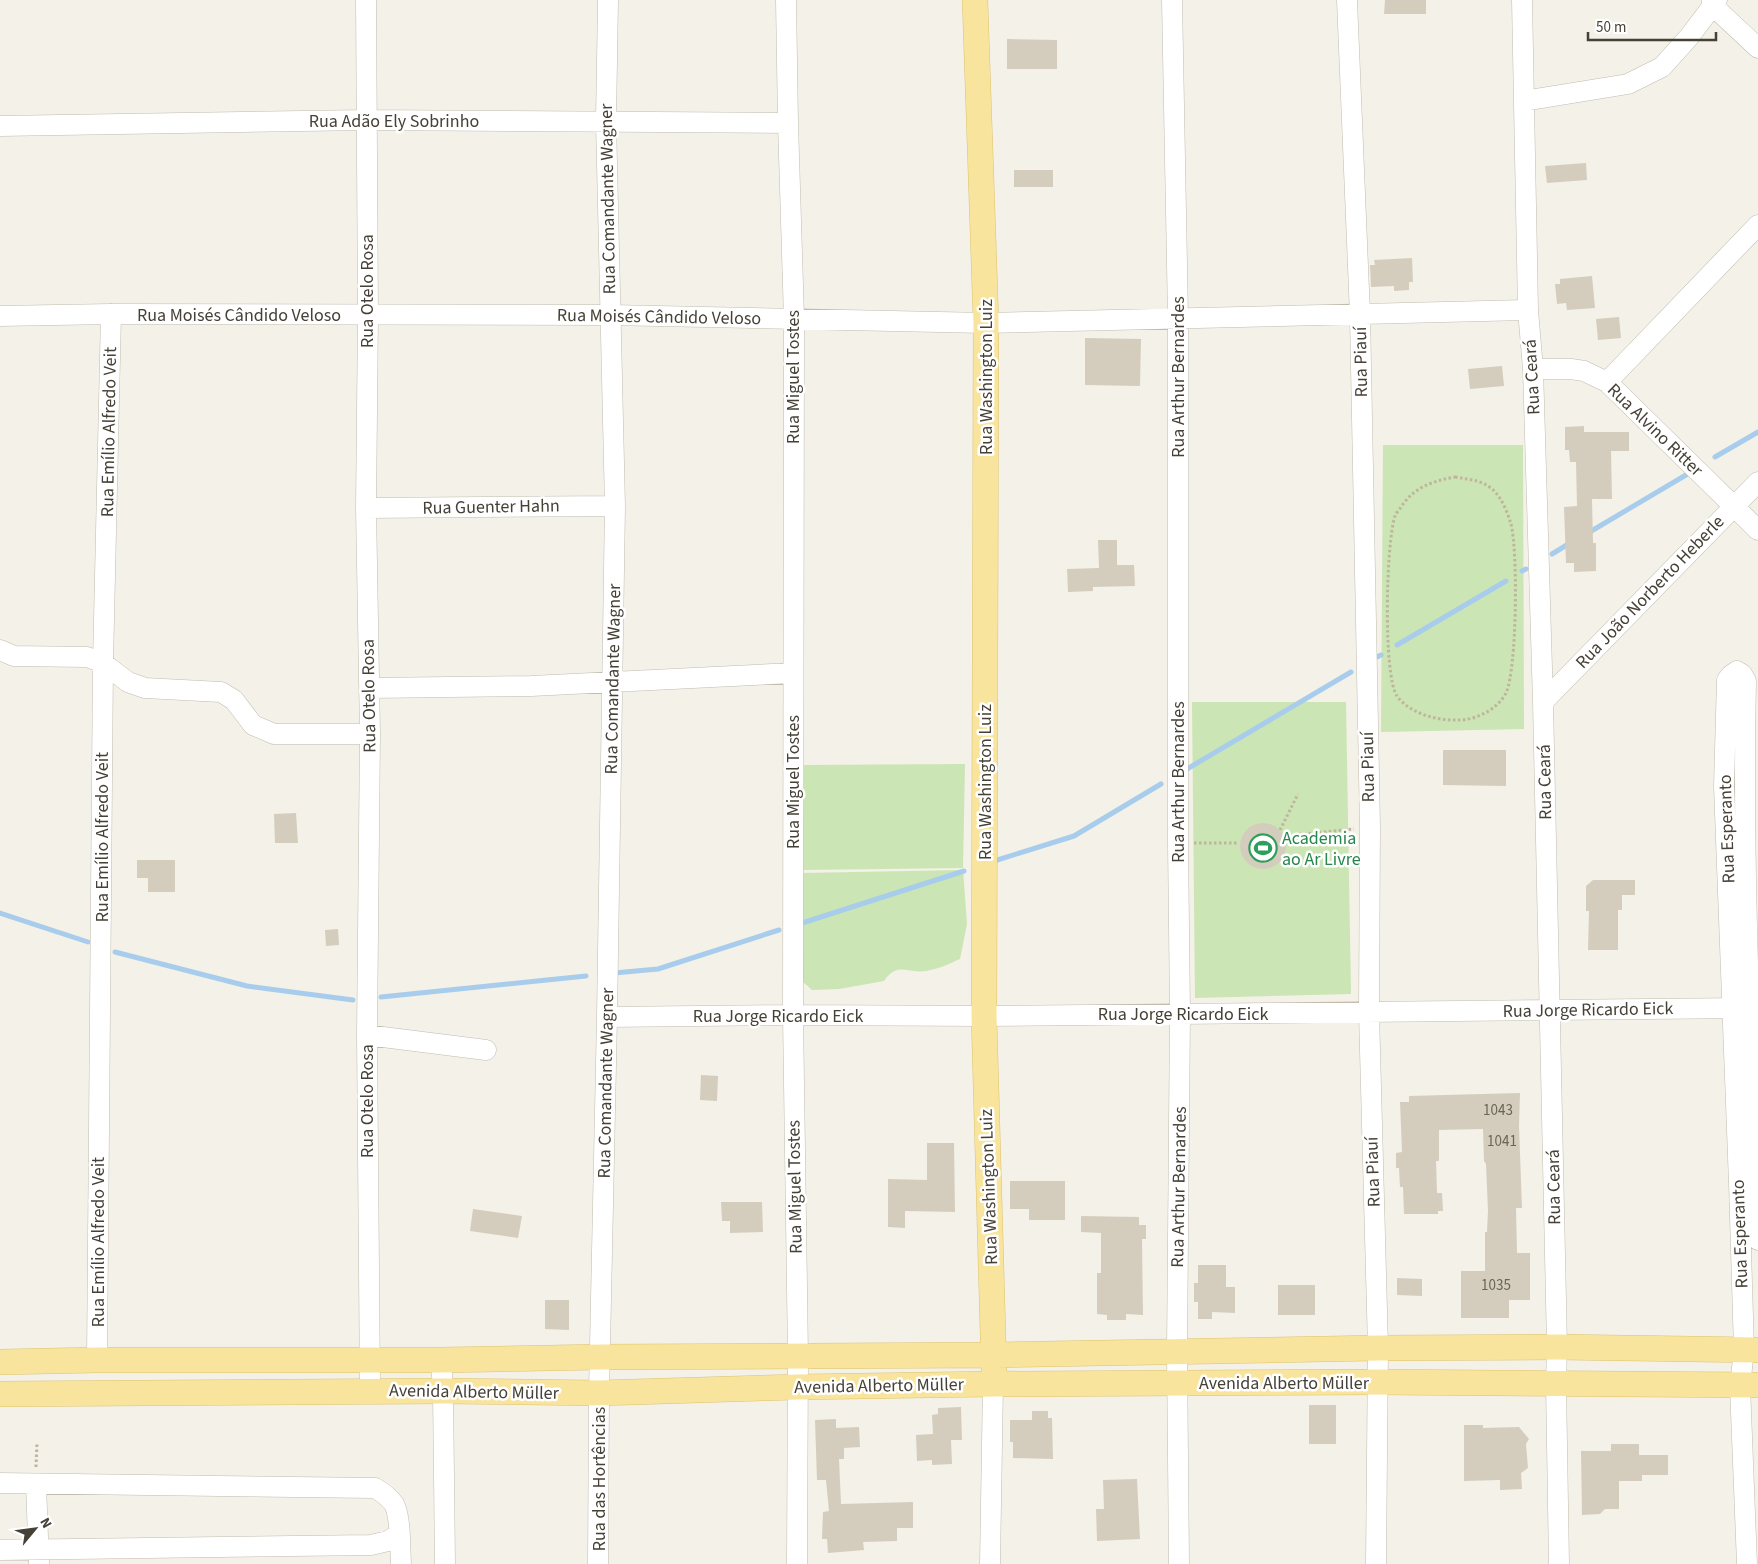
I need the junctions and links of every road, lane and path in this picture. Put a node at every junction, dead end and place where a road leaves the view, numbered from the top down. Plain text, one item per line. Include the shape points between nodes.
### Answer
1 (366, 0) edge
2 (608, 0) edge
3 (786, 0) edge
4 (976, 0) edge
5 (1172, 0) edge
6 (1347, 0) edge
7 (1522, 0) edge
8 (1714, 2) edge
9 (1758, 48) edge
10 (1524, 101) junction
11 (366, 120) junction
12 (606, 121) junction
13 (788, 123) junction
14 (0, 126) edge
15 (1758, 225) edge
16 (1528, 310) junction
17 (111, 314) junction
18 (368, 315) junction
19 (610, 315) junction
20 (1360, 315) junction
21 (0, 316) edge
22 (794, 318) junction
23 (1178, 318) junction
24 (986, 323) junction
25 (1533, 369) junction
26 (1606, 382) junction
27 (1758, 482) edge
28 (615, 506) junction
29 (1734, 507) junction
30 (366, 508) junction
31 (1758, 530) edge
32 (1387, 594) joint
33 (0, 650) edge
34 (103, 663) junction
35 (793, 673) junction
36 (613, 683) junction
37 (369, 688) junction
38 (1543, 702) junction
39 (370, 734) junction
40 (1734, 785) dead end
41 (1298, 794) dead end
42 (1370, 827) junction
43 (1280, 830) dead end
44 (1284, 836) dead end
45 (1178, 843) junction
46 (1239, 843) dead end
47 (1744, 906) edge
48 (1746, 1008) edge
49 (1550, 1010) junction
50 (1369, 1013) junction
51 (1180, 1014) junction
52 (793, 1015) junction
53 (984, 1016) junction
54 (607, 1017) junction
55 (367, 1035) junction
56 (486, 1050) dead end
57 (1747, 1183) junction
58 (1758, 1240) edge
59 (1557, 1347) junction
60 (1378, 1348) junction
61 (1751, 1350) edge
62 (1177, 1352) junction
63 (994, 1355) junction
64 (798, 1356) junction
65 (601, 1357) junction
66 (98, 1360) junction
67 (441, 1360) junction
68 (368, 1361) junction
69 (0, 1362) edge
70 (1377, 1382) junction
71 (1178, 1383) junction
72 (993, 1384) junction
73 (1556, 1384) junction
74 (1749, 1385) edge
75 (797, 1387) junction
76 (370, 1391) junction
77 (443, 1391) junction
78 (599, 1393) junction
79 (0, 1394) edge
80 (37, 1443) dead end
81 (0, 1483) edge
82 (36, 1484) junction
83 (399, 1534) junction
84 (0, 1550) edge
85 (39, 1557) edge
86 (400, 1564) edge
87 (445, 1564) edge
88 (598, 1564) edge
89 (797, 1564) edge
90 (990, 1564) edge
91 (1179, 1564) edge
92 (1376, 1564) edge
93 (1559, 1564) edge
94 (1747, 1564) edge

1 - 11 street, Rua Otelo Rosa
2 - 12 street, Rua Comandante Wagner
3 - 13 street, Rua Miguel Tostes
4 - 24 main road, Rua Washington Luiz
5 - 23 street, Rua Arthur Bernardes
6 - 20 street, Rua Piauí
7 - 10 street, Rua Ceará
8 - 9 street
8 - 10 street via 1662,67 1628,84
10 - 16 street, Rua Ceará
11 - 12 street, Rua Adão Ely Sobrinho
11 - 14 street, Rua Adão Ely Sobrinho
11 - 18 street, Rua Otelo Rosa
12 - 13 street, Rua Adão Ely Sobrinho
12 - 19 street, Rua Comandante Wagner
13 - 22 street, Rua Miguel Tostes
15 - 26 street
16 - 20 street, Rua Moisés Cândido Veloso
16 - 25 street, Rua Ceará
17 - 18 street, Rua Moisés Cândido Veloso
17 - 21 street, Rua Moisés Cândido Veloso
17 - 34 street, Rua Emílio Alfredo Veit
18 - 19 street, Rua Moisés Cândido Veloso
18 - 30 street, Rua Otelo Rosa
19 - 22 street, Rua Moisés Cândido Veloso
19 - 28 street, Rua Comandante Wagner
20 - 23 street, Rua Moisés Cândido Veloso
20 - 42 street, Rua Piauí
22 - 24 street, Rua Moisés Cândido Veloso
22 - 35 street, Rua Miguel Tostes
23 - 24 street, Rua Moisés Cândido Veloso
23 - 45 street, Rua Arthur Bernardes
24 - 53 main road, Rua Washington Luiz
25 - 26 street, Rua Alvino Ritter via 1570,369
25 - 38 street, Rua Ceará
26 - 29 street, Rua Alvino Ritter
27 - 29 street, Rua João Norberto Heberle
28 - 30 street, Rua Guenter Hahn
28 - 36 street, Rua Comandante Wagner
29 - 31 street, Rua Alvino Ritter
29 - 38 street, Rua João Norberto Heberle
30 - 37 street, Rua Otelo Rosa
32 - 32 path via 1390,534 1395,516 1408,496 1426,484 1455,477 1485,483 1505,508 1511,524 1513,665 1508,688 1497,705 1476,716 1442,720 1417,711 1397,696 1389,665
33 - 34 street via 14,656 87,657
34 - 39 street via 128,682 145,688 221,692 234,700 253,726 274,734
34 - 66 street, Rua Emílio Alfredo Veit
35 - 36 street
35 - 52 street, Rua Miguel Tostes
36 - 37 street
36 - 54 street, Rua Comandante Wagner
37 - 39 street, Rua Otelo Rosa
38 - 49 street, Rua Ceará
39 - 55 street, Rua Otelo Rosa
40 - 47 street, Rua Esperanto
41 - 43 path
42 - 44 path
42 - 50 street, Rua Piauí
45 - 46 path
45 - 51 street, Rua Arthur Bernardes
47 - 48 street, Rua Esperanto
48 - 49 street, Rua Jorge Ricardo Eick
48 - 57 street, Rua Esperanto
49 - 50 street, Rua Jorge Ricardo Eick
49 - 59 street, Rua Ceará
50 - 51 street, Rua Jorge Ricardo Eick
50 - 60 street, Rua Piauí
51 - 53 street, Rua Jorge Ricardo Eick
51 - 62 street, Rua Arthur Bernardes
52 - 53 street, Rua Jorge Ricardo Eick
52 - 54 street, Rua Jorge Ricardo Eick
52 - 64 street, Rua Miguel Tostes
53 - 63 main road, Rua Washington Luiz
54 - 65 street, Rua Comandante Wagner
55 - 56 street
55 - 68 street, Rua Otelo Rosa
57 - 58 street, Rua Esperanto
57 - 61 street, Rua Esperanto
59 - 60 main road, Avenida Alberto Müller
59 - 61 main road, Avenida Alberto Müller
59 - 73 street, Rua Ceará
60 - 62 main road, Avenida Alberto Müller
60 - 70 street, Rua Piauí
61 - 74 street, Rua Esperanto
62 - 63 main road, Avenida Alberto Müller
62 - 71 street, Rua Arthur Bernardes
63 - 64 main road, Avenida Alberto Müller
63 - 72 main road, Rua Washington Luiz
64 - 65 main road, Avenida Alberto Müller
64 - 75 street, Rua Miguel Tostes
65 - 67 main road, Avenida Alberto Müller
65 - 78 street, Rua Comandante Wagner
66 - 68 main road, Avenida Alberto Müller
66 - 69 main road, Avenida Alberto Müller
67 - 68 main road, Avenida Alberto Müller
67 - 77 street
68 - 76 street, Rua Otelo Rosa
70 - 71 main road, Avenida Alberto Müller
70 - 73 main road, Avenida Alberto Müller
70 - 92 street, Rua Piauí
71 - 72 main road, Avenida Alberto Müller
71 - 91 street, Rua Arthur Bernardes
72 - 75 main road, Avenida Alberto Müller
72 - 90 street, Rua Washington Luiz
73 - 74 main road, Avenida Alberto Müller
73 - 93 street, Rua Ceará
74 - 94 street, Rua Esperanto
75 - 78 main road, Avenida Alberto Müller
75 - 89 street, Rua Miguel Tostes
76 - 77 main road, Avenida Alberto Müller
76 - 79 main road, Avenida Alberto Müller
77 - 78 main road, Avenida Alberto Müller
77 - 87 street
78 - 88 street, Rua das Hortências
80 - 82 path
81 - 82 street
82 - 83 street via 375,1488 394,1504
82 - 85 street
83 - 85 street via 388,1541 363,1545
83 - 86 street
84 - 85 street

